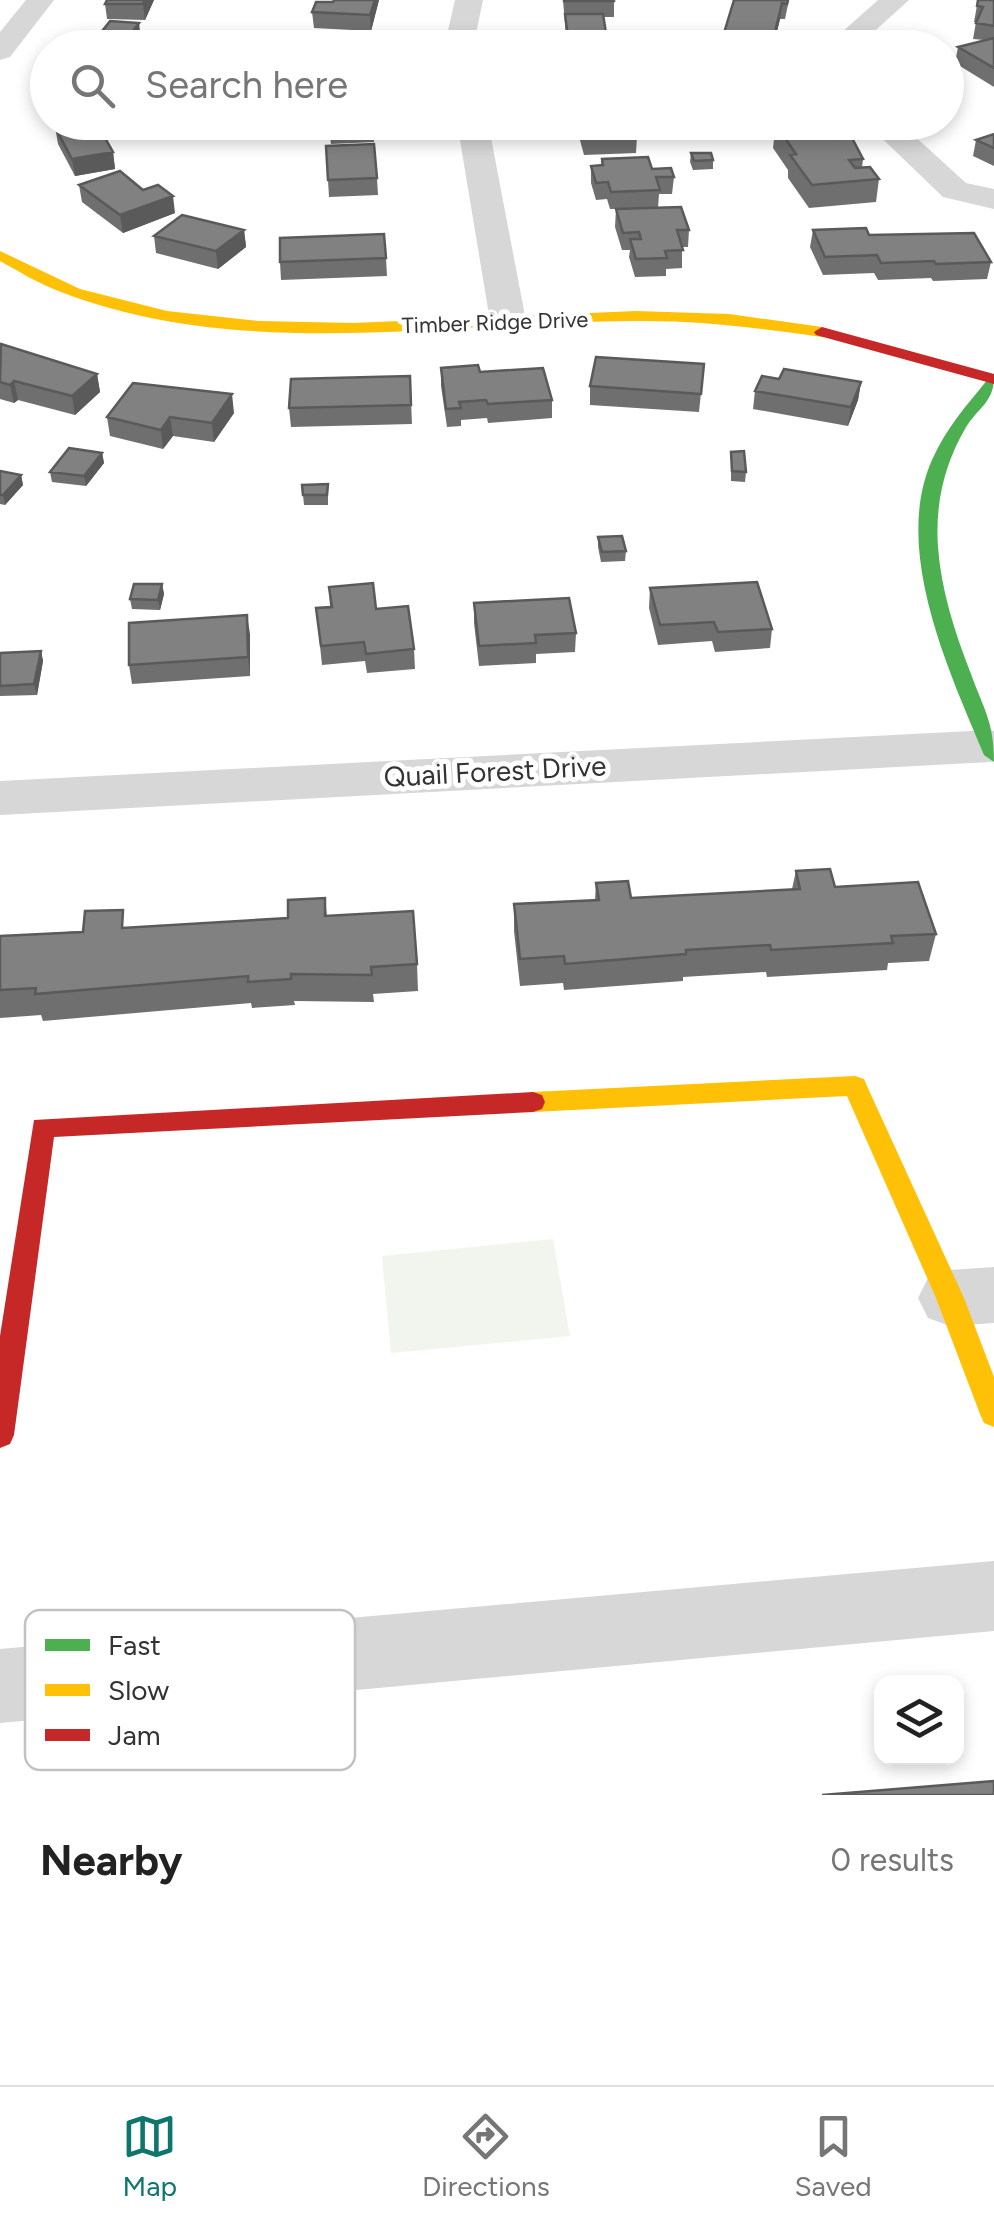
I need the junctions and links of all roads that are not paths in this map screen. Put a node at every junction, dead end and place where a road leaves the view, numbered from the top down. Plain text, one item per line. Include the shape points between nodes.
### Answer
1 (40, 0) edge
2 (468, 0) edge
3 (896, 0) edge
4 (462, 30) edge
5 (860, 30) edge
6 (0, 51) edge
7 (475, 140) edge
8 (900, 140) edge
9 (994, 199) edge
10 (0, 254) edge
11 (508, 320) junction
12 (994, 380) edge
13 (992, 750) edge
14 (0, 798) edge
15 (972, 1296) edge
16 (994, 1414) edge
17 (0, 1435) edge
18 (994, 1596) edge
19 (355, 1654) edge
20 (25, 1684) edge
21 (0, 1686) edge

1 - 6 street
2 - 4 street
3 - 5 street
7 - 11 street
8 - 9 street via 955,190
10 - 11 street, Timber Ridge Drive via 118,304 228,324 391,327
11 - 12 street, Timber Ridge Drive via 699,317 778,323 910,352
12 - 13 street via 942,454 925,542 928,577
13 - 14 street, Quail Forest Drive
15 - 16 street
15 - 17 street via 854,1086 43,1127
18 - 19 street
20 - 21 street

